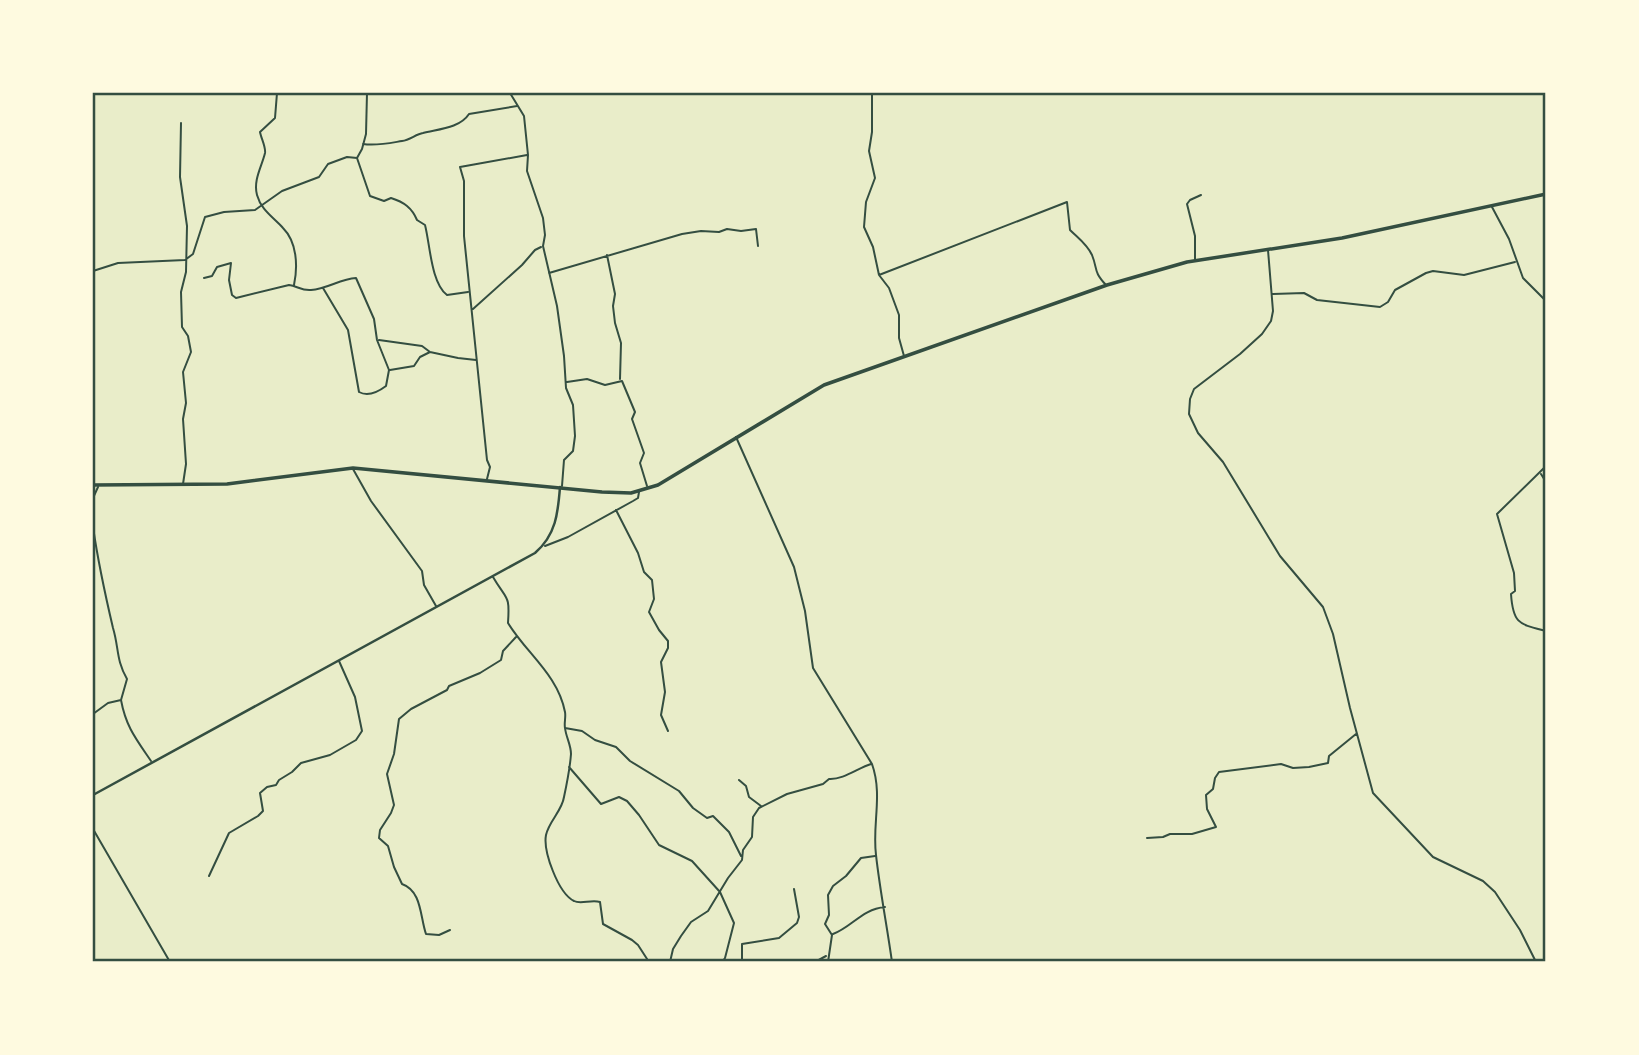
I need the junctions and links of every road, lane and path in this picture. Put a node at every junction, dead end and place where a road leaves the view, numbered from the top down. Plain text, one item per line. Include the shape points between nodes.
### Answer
1 (277, 93) edge
2 (367, 93) edge
3 (510, 93) edge
4 (872, 93) edge
5 (519, 105) junction
6 (181, 123) dead end
7 (362, 144) junction
8 (528, 155) junction
9 (357, 158) junction
10 (1546, 194) edge
11 (1201, 195) dead end
12 (262, 206) junction
13 (1492, 206) junction
14 (543, 246) junction
15 (758, 246) dead end
16 (1268, 249) junction
17 (607, 255) junction
18 (185, 260) junction
19 (1195, 260) junction
20 (1515, 262) junction
21 (93, 271) edge
22 (548, 274) junction
23 (879, 275) junction
24 (204, 278) dead end
25 (1107, 285) junction
26 (294, 286) junction
27 (323, 288) junction
28 (469, 292) junction
29 (1272, 294) junction
30 (1546, 301) edge
31 (473, 309) junction
32 (377, 340) junction
33 (430, 352) junction
34 (904, 356) junction
35 (477, 360) junction
36 (389, 370) junction
37 (620, 380) junction
38 (566, 382) junction
39 (736, 436) junction
40 (1546, 466) edge
41 (353, 468) junction
42 (1541, 473) junction
43 (487, 480) junction
44 (1546, 482) edge
45 (95, 485) edge
46 (183, 485) junction
47 (561, 487) junction
48 (648, 490) junction
49 (639, 492) junction
50 (93, 498) edge
51 (616, 510) junction
52 (93, 527) edge
53 (544, 546) junction
54 (493, 577) junction
55 (436, 606) junction
56 (1546, 631) edge
57 (517, 636) junction
58 (339, 660) junction
59 (121, 700) junction
60 (93, 714) edge
61 (565, 728) junction
62 (668, 731) dead end
63 (1357, 733) junction
64 (152, 762) junction
65 (872, 764) junction
66 (568, 766) junction
67 (739, 780) dead end
68 (93, 795) edge
69 (761, 807) junction
70 (93, 829) edge
71 (1147, 838) dead end
72 (742, 856) junction
73 (876, 856) junction
74 (209, 876) dead end
75 (794, 890) dead end
76 (720, 892) junction
77 (884, 907) junction
78 (450, 930) dead end
79 (832, 935) junction
80 (828, 955) junction
81 (170, 962) edge
82 (649, 962) edge
83 (670, 962) edge
84 (722, 962) edge
85 (742, 962) edge
86 (815, 962) edge
87 (828, 962) edge
88 (892, 962) edge
89 (1536, 962) edge

1 - 12 street via 275,118 260,132 265,150 256,190
2 - 7 street
3 - 5 street
4 - 23 street via 869,151 875,178 866,202 864,227
5 - 7 street via 469,114 458,124 404,141
5 - 8 street
6 - 18 street
7 - 9 street
8 - 14 street via 527,171 545,226
8 - 28 street via 460,167
9 - 12 street via 328,164 319,177 290,187
9 - 28 street via 370,196 402,201 425,225 442,291 447,295
10 - 13 main road
11 - 19 street via 1187,204
12 - 18 street via 205,217 193,254
12 - 26 street via 291,239 296,261
13 - 16 main road
13 - 20 street
14 - 22 street
14 - 31 street
15 - 17 street via 756,229 727,229 682,234
16 - 19 main road
16 - 29 street
17 - 22 street
17 - 37 street via 621,343
18 - 21 street via 118,263
18 - 46 street via 183,327 191,352 183,372
19 - 25 main road
20 - 29 street via 1464,275 1426,273 1395,290 1380,307 1317,300 1304,293
20 - 30 street via 1523,278
22 - 38 street via 557,306
23 - 25 street via 1067,202 1070,230 1084,242 1095,271
23 - 34 street via 899,316
24 - 26 street via 231,263 229,288 235,298
25 - 34 main road
26 - 27 street
27 - 32 street via 356,278 374,319
27 - 36 street via 348,330 359,392 378,392 386,386
28 - 31 street
29 - 63 street via 1271,321 1262,334 1194,389 1189,414 1280,556 1323,607
31 - 35 street
32 - 33 street via 422,346
32 - 36 street
33 - 35 street
33 - 36 street via 414,366
34 - 39 main road via 818,388
35 - 43 street via 490,467
37 - 38 street via 605,385 587,379
37 - 48 street via 635,412 632,419 644,453 640,463
38 - 47 street via 575,436 573,451 564,460
39 - 48 main road
39 - 65 street via 794,568 813,667
40 - 42 street
41 - 43 main road
41 - 46 main road
41 - 55 street via 422,571
42 - 44 street
42 - 56 street via 1497,514 1514,573 1511,608 1521,623
43 - 47 main road
45 - 46 main road
45 - 50 street
47 - 49 main road
47 - 53 street via 555,528
48 - 49 main road
49 - 51 street via 638,498
51 - 53 street
51 - 62 street via 652,580 654,599 649,612 668,641 661,662 666,692 661,715
52 - 59 street via 118,664 127,679
53 - 54 street
54 - 55 street
54 - 57 street via 508,596 508,623
55 - 58 street
57 - 61 street via 557,688
57 - 78 street via 501,660 449,686 399,719 387,774 394,805 379,838 390,850 402,884 410,886 417,897 426,934
58 - 64 street
58 - 74 street via 355,697 362,731 356,740 301,763 276,785 261,791 262,811 229,833
59 - 60 street
59 - 64 street via 131,733
61 - 66 street via 571,753
61 - 72 street via 615,747 679,791 693,808 721,823
63 - 71 street via 1329,756 1328,763 1219,772 1206,795 1216,827
63 - 89 street via 1373,793 1433,857 1483,881 1495,892
64 - 68 street
65 - 69 street
65 - 73 street via 878,788
66 - 76 street via 601,804 619,797 627,801 659,845 692,862
66 - 82 street via 564,799 546,834 552,870 572,901 600,902 603,924 632,940
67 - 69 street via 748,797
69 - 72 street via 753,817 752,837
70 - 81 street
72 - 76 street
73 - 77 street
73 - 79 street via 861,858 833,886 825,924
75 - 85 street via 797,923 779,938 742,944
76 - 83 street via 708,911 686,929
76 - 84 street via 734,923
77 - 79 street via 862,913
77 - 88 street
79 - 80 street
80 - 86 street
80 - 87 street

